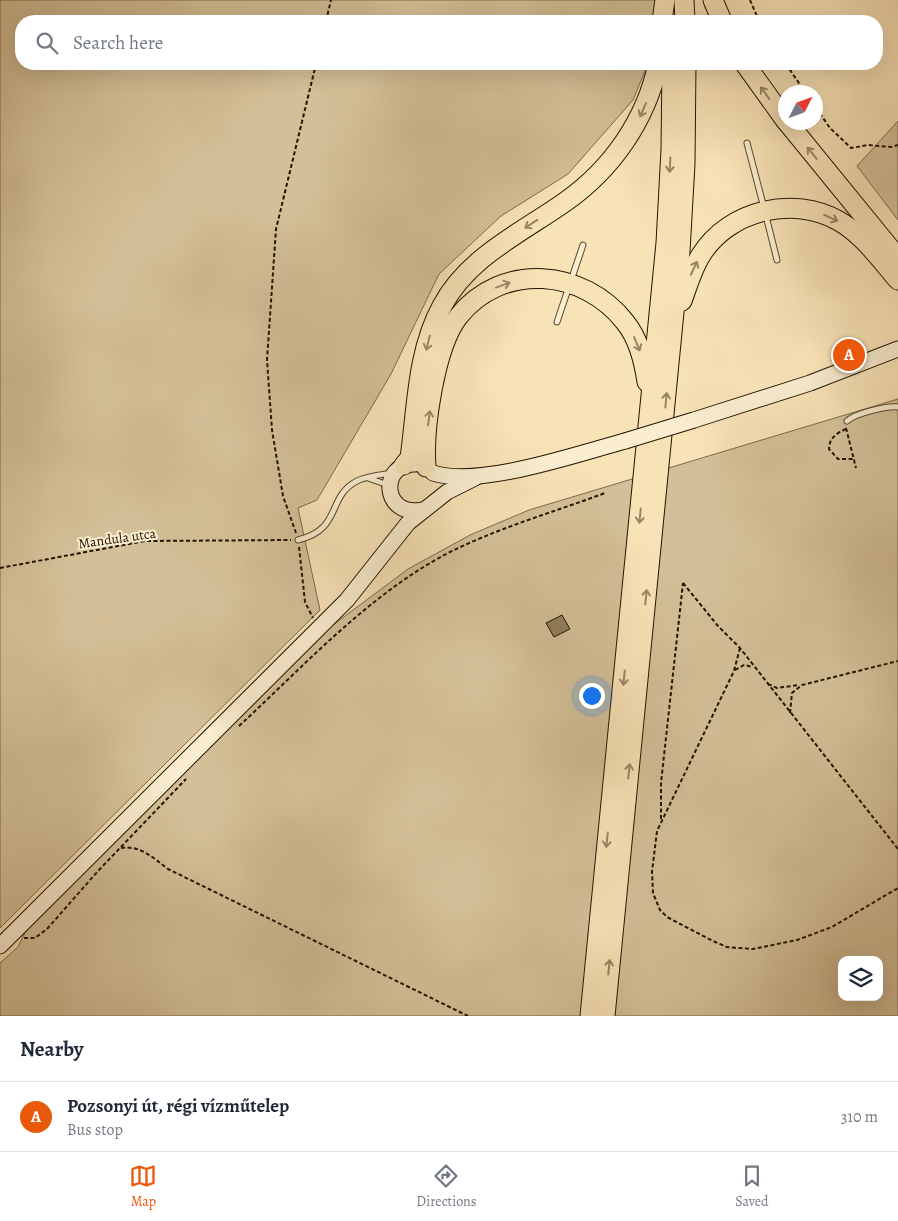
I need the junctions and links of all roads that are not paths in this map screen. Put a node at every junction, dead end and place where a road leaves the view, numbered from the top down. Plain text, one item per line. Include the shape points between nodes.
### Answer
1 (665, 0) edge
2 (670, 0) edge
3 (684, 0) edge
4 (712, 0) edge
5 (663, 15) edge
6 (671, 15) edge
7 (685, 15) edge
8 (719, 15) edge
9 (656, 70) edge
10 (672, 70) edge
11 (686, 70) edge
12 (749, 70) edge
13 (778, 111) edge
14 (793, 130) edge
15 (747, 143) dead end
16 (764, 210) junction
17 (584, 245) dead end
18 (898, 258) edge
19 (777, 260) dead end
20 (898, 280) edge
21 (570, 282) junction
22 (557, 322) dead end
23 (672, 330) junction
24 (895, 349) edge
25 (651, 404) junction
26 (898, 407) edge
27 (847, 421) road end
28 (429, 470) junction
29 (396, 474) junction
30 (367, 477) junction
31 (474, 478) junction
32 (396, 504) junction
33 (428, 506) junction
34 (298, 540) road end
35 (388, 546) junction
36 (0, 946) edge
37 (590, 1016) edge
38 (604, 1016) edge

1 - 5 highway
2 - 6 highway
3 - 7 highway
4 - 8 highway
9 -> 29 highway via 643,111 611,160 567,201 481,259 461,279 442,306 424,356 410,458
10 -> 25 highway via 666,243
11 - 23 highway via 685,164
13 -> 12 highway
18 -> 14 highway
15 - 16 lane
16 - 19 lane
16 -> 20 highway via 790,208 809,211 839,222 869,245
23 -> 16 highway via 693,269 702,254 726,228
17 - 21 lane
21 - 22 lane
21 -> 25 highway via 603,299 627,324 644,363
28 -> 21 highway via 426,449 434,377 446,336 458,317 476,299 519,279
38 -> 23 highway
24 - 31 main road, bridge via 802,386 694,420 551,461
25 -> 37 highway
26 - 27 lane via 853,416
28 - 29 main road via 411,463
28 - 31 main road via 446,477
28 - 33 main road via 438,487
29 - 30 lane
29 - 30 lane
29 - 32 main road via 390,495
30 - 34 lane via 357,481 342,496 319,533
31 - 33 main road
32 - 33 main road via 408,511
32 - 35 main road
33 - 35 main road
35 - 36 main road via 347,600

